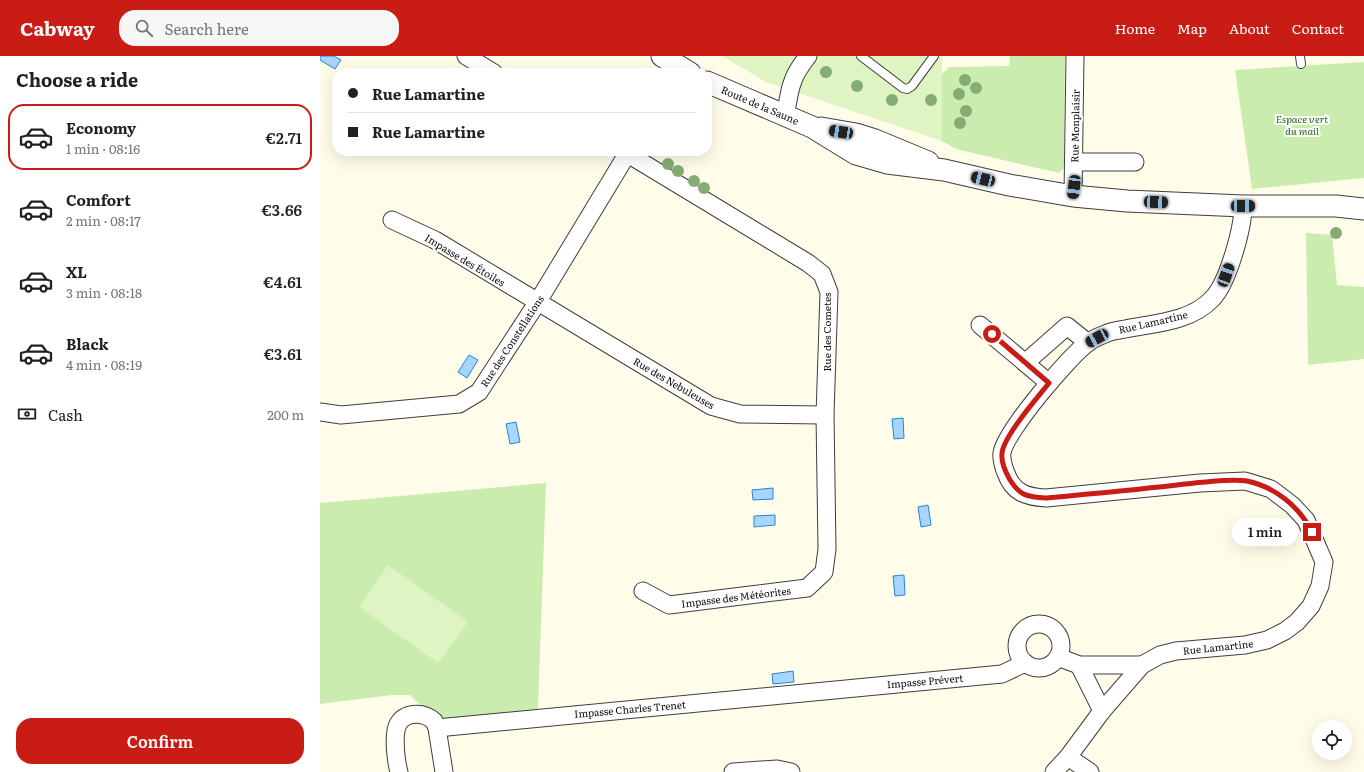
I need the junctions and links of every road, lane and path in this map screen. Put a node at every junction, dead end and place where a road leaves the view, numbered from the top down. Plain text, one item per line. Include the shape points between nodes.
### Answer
1 (466, 56) edge
2 (662, 56) edge
3 (808, 56) edge
4 (861, 56) edge
5 (934, 56) edge
6 (1075, 56) edge
7 (486, 68) edge
8 (678, 68) edge
9 (712, 84) edge
10 (784, 115) junction
11 (625, 156) edge
12 (633, 156) edge
13 (1074, 162) junction
14 (1135, 162) dead end
15 (1072, 196) junction
16 (1364, 203) edge
17 (1243, 206) junction
18 (1336, 206) junction
19 (1364, 209) edge
20 (392, 220) dead end
21 (537, 303) junction
22 (980, 325) dead end
23 (1088, 343) junction
24 (1025, 362) junction
25 (1049, 383) junction
26 (320, 412) edge
27 (825, 415) junction
28 (808, 588) joint
29 (644, 591) dead end
30 (1058, 657) junction
31 (1025, 663) junction
32 (1079, 665) junction
33 (1142, 665) junction
34 (823, 691) joint
35 (1102, 711) junction
36 (437, 728) junction
37 (1068, 757) junction
38 (399, 772) edge
39 (444, 772) edge
40 (733, 772) edge
41 (791, 772) edge
42 (1054, 772) edge
43 (1090, 772) edge

1 - 7 street
2 - 8 street
3 - 10 street via 792,82
4 - 5 lane via 907,89
6 - 13 street, Rue Monplaisir
9 - 10 street, Route de la Saune
10 - 15 street, Route de la Saune via 812,127 856,134 893,146 944,170
11 - 21 street, Rue des Constellations
12 - 27 street, Rue des Cometes via 822,274 829,292
13 - 14 street
13 - 15 street, Rue Monplaisir
15 - 17 street, Route de la Saune
16 - 18 street, Route de la Saune
17 - 18 street, Route de la Saune
17 - 23 street, Rue Lamartine via 1236,248 1226,275 1213,298 1196,312 1106,333
18 - 19 street, Route de la Saune
20 - 21 street, Impasse des Étoiles via 435,240
21 - 26 street, Rue des Constellations via 479,392 460,404 341,415
21 - 27 street, Rue des Nebuleuses via 711,406 740,414
22 - 24 street
23 - 24 street via 1067,326
23 - 25 street, Rue Lamartine
24 - 25 street
25 - 33 street, Rue Lamartine via 1007,438 1002,454 1006,474 1016,490 1029,497 1046,498 1245,481 1270,489 1292,505 1306,520 1324,562 1320,586 1311,606 1285,631 1267,640 1245,645 1176,651 1160,655
27 - 28 street, Rue des Cometes via 827,549 824,572
28 - 29 street, Impasse des Météorites via 669,605
30 - 31 street via 1047,667 1040,668
30 - 31 street via 1061,650 1058,635 1040,624 1026,630 1018,642 1020,657
30 - 32 street
31 - 34 street, Impasse Prévert via 1002,674
32 - 33 street
32 - 35 street
33 - 35 street, Rue Lamartine
34 - 36 street, Impasse Charles Trenet
35 - 37 street, Rue Lamartine
36 - 38 street via 434,721 421,714 408,716 400,723 396,730
36 - 39 street
37 - 42 street, Rue Lamartine
37 - 43 street
40 - 41 street via 777,769

